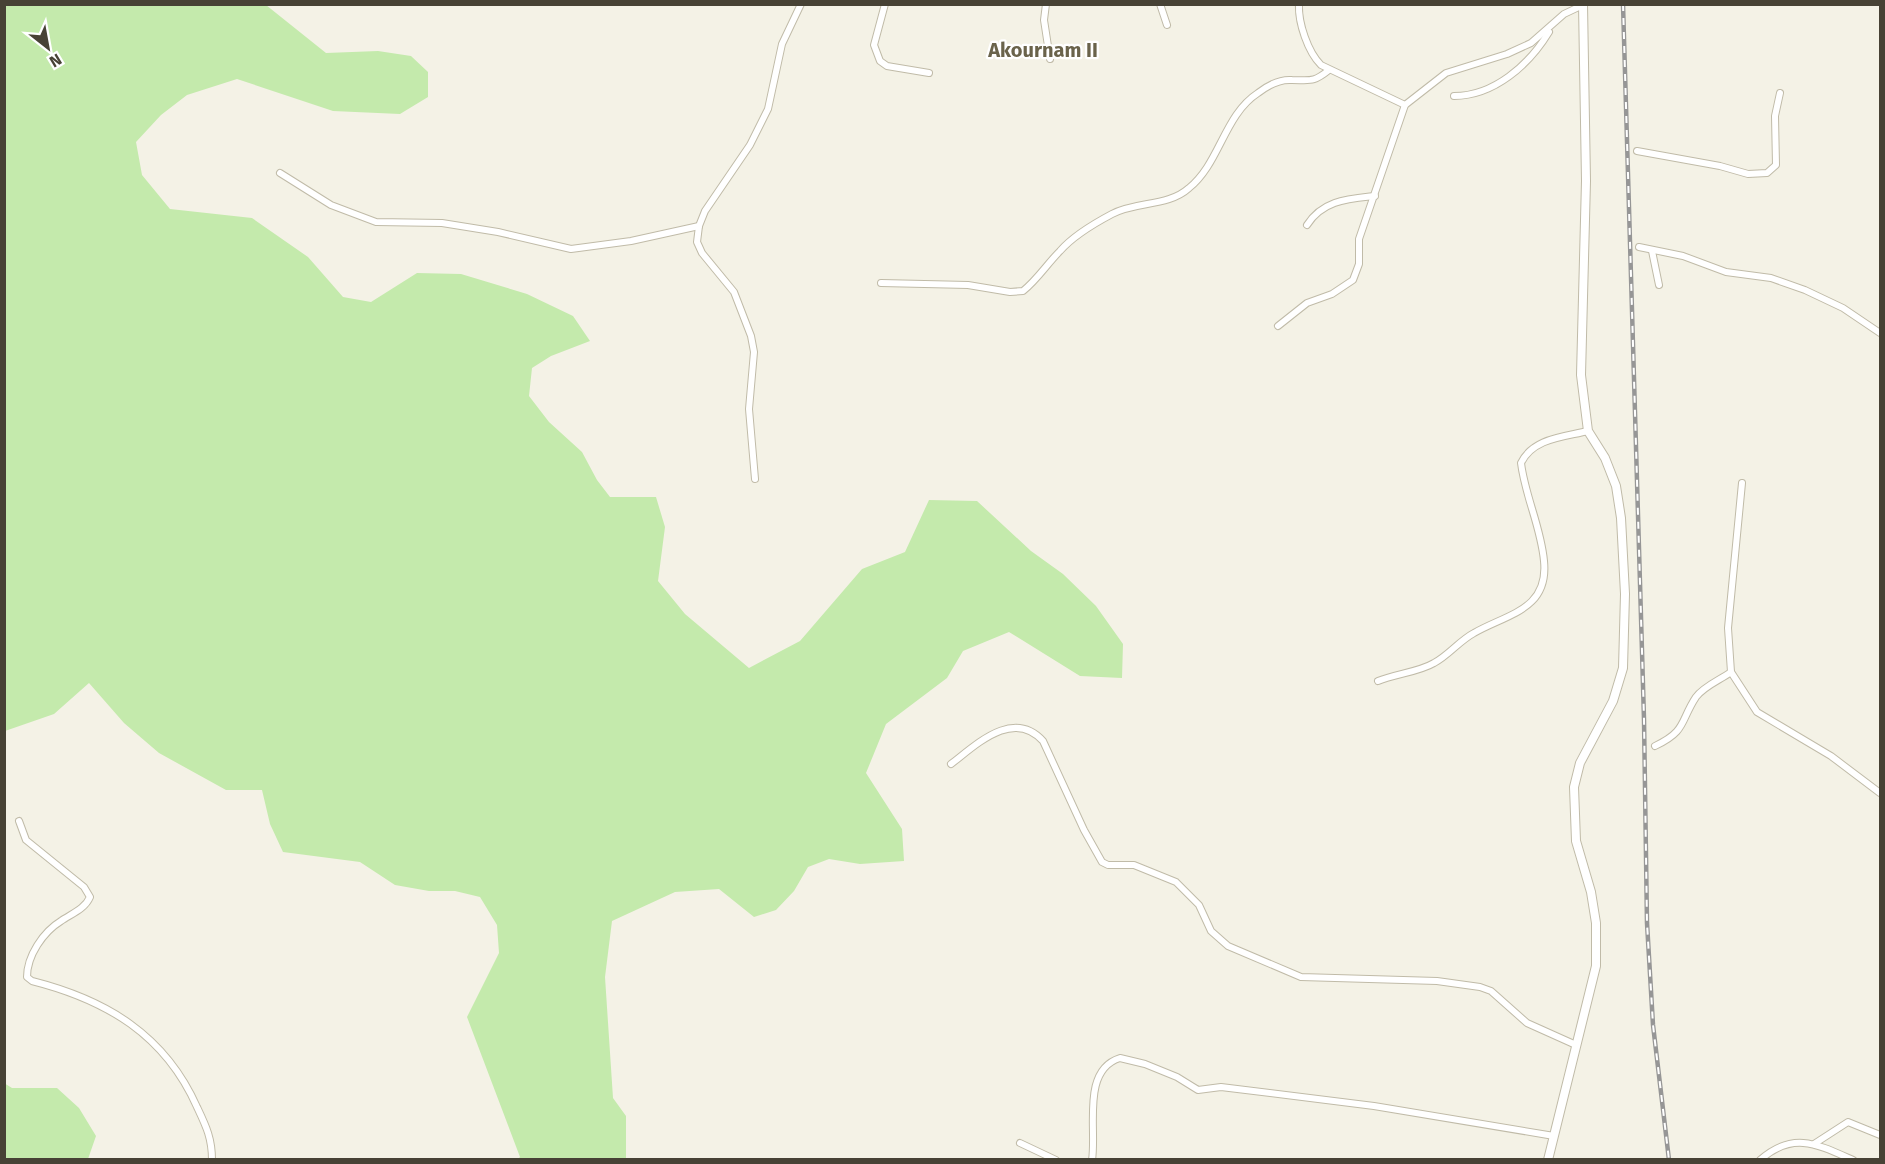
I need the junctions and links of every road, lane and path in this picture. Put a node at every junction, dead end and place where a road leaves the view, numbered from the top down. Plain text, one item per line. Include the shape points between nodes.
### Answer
1 (801, 4) edge
2 (885, 4) edge
3 (1046, 4) edge
4 (1160, 4) edge
5 (1299, 4) edge
6 (1583, 5) edge
7 (1554, 24) junction
8 (1167, 25) dead end
9 (1050, 59) dead end
10 (1329, 70) junction
11 (929, 73) dead end
12 (1780, 93) dead end
13 (1454, 96) dead end
14 (1405, 105) junction
15 (1637, 151) dead end
16 (280, 173) dead end
17 (1375, 195) junction
18 (1308, 225) dead end
19 (699, 226) junction
20 (1639, 247) dead end
21 (1652, 251) junction
22 (881, 283) dead end
23 (1659, 285) dead end
24 (1278, 326) dead end
25 (1881, 333) edge
26 (1588, 431) junction
27 (755, 478) dead end
28 (1742, 483) dead end
29 (1731, 672) junction
30 (1378, 681) dead end
31 (1655, 747) dead end
32 (951, 764) dead end
33 (1880, 791) edge
34 (19, 821) dead end
35 (1576, 1045) junction
36 (1881, 1135) edge
37 (1554, 1136) junction
38 (1020, 1143) dead end
39 (1814, 1144) junction
40 (212, 1160) edge
41 (1056, 1160) edge
42 (1092, 1160) edge
43 (1548, 1160) edge
44 (1760, 1160) edge
45 (1853, 1160) edge

1 - 19 street via 782,44 768,109
2 - 11 street via 874,45 880,61 887,66
3 - 9 street via 1044,20
4 - 8 street
5 - 10 street via 1300,22 1313,55
6 - 7 street
6 - 26 street via 1586,180 1580,342
7 - 13 street via 1541,45 1504,79 1472,95
7 - 14 street via 1538,38 1506,54 1446,73
10 - 14 street
10 - 22 street via 1307,82 1282,81 1257,93 1232,122 1204,173 1189,189 1175,197 1125,208 1105,219 1061,249 1023,291
12 - 15 street via 1775,116 1776,165 1767,173 1756,176
14 - 17 street
16 - 19 street via 331,205 376,222 442,223 571,249
17 - 18 street via 1338,200 1317,212
17 - 24 street via 1359,239 1359,264 1353,280 1332,294 1307,303
19 - 27 street via 697,242 702,253 735,292 751,336 754,352 749,409
20 - 21 street
21 - 23 street
21 - 25 street via 1683,256 1726,272 1772,278 1843,308
26 - 30 street via 1538,443 1521,463 1544,561 1543,581 1536,597 1519,613 1463,639 1434,663
26 - 35 street via 1616,486 1625,594 1623,668 1618,688 1586,749 1574,787 1576,841 1591,892 1597,943 1596,966
28 - 29 street via 1728,628
29 - 31 street via 1704,689 1695,698 1683,726
29 - 33 street via 1757,712
32 - 35 street via 1003,729 1030,730 1043,741 1102,862 1134,865 1176,882 1199,905 1211,931 1227,946 1301,977 1437,981 1480,987 1491,991 1527,1023
34 - 40 street via 26,840 84,887 90,897 83,907 47,933 31,958 27,977 104,1007 148,1036 191,1094 210,1134
35 - 37 street
36 - 39 street via 1848,1122
37 - 42 street via 1374,1106 1221,1087 1198,1090 1177,1077 1120,1058 1104,1068 1096,1084
37 - 43 street
38 - 41 street
39 - 44 street via 1784,1144
39 - 45 street

